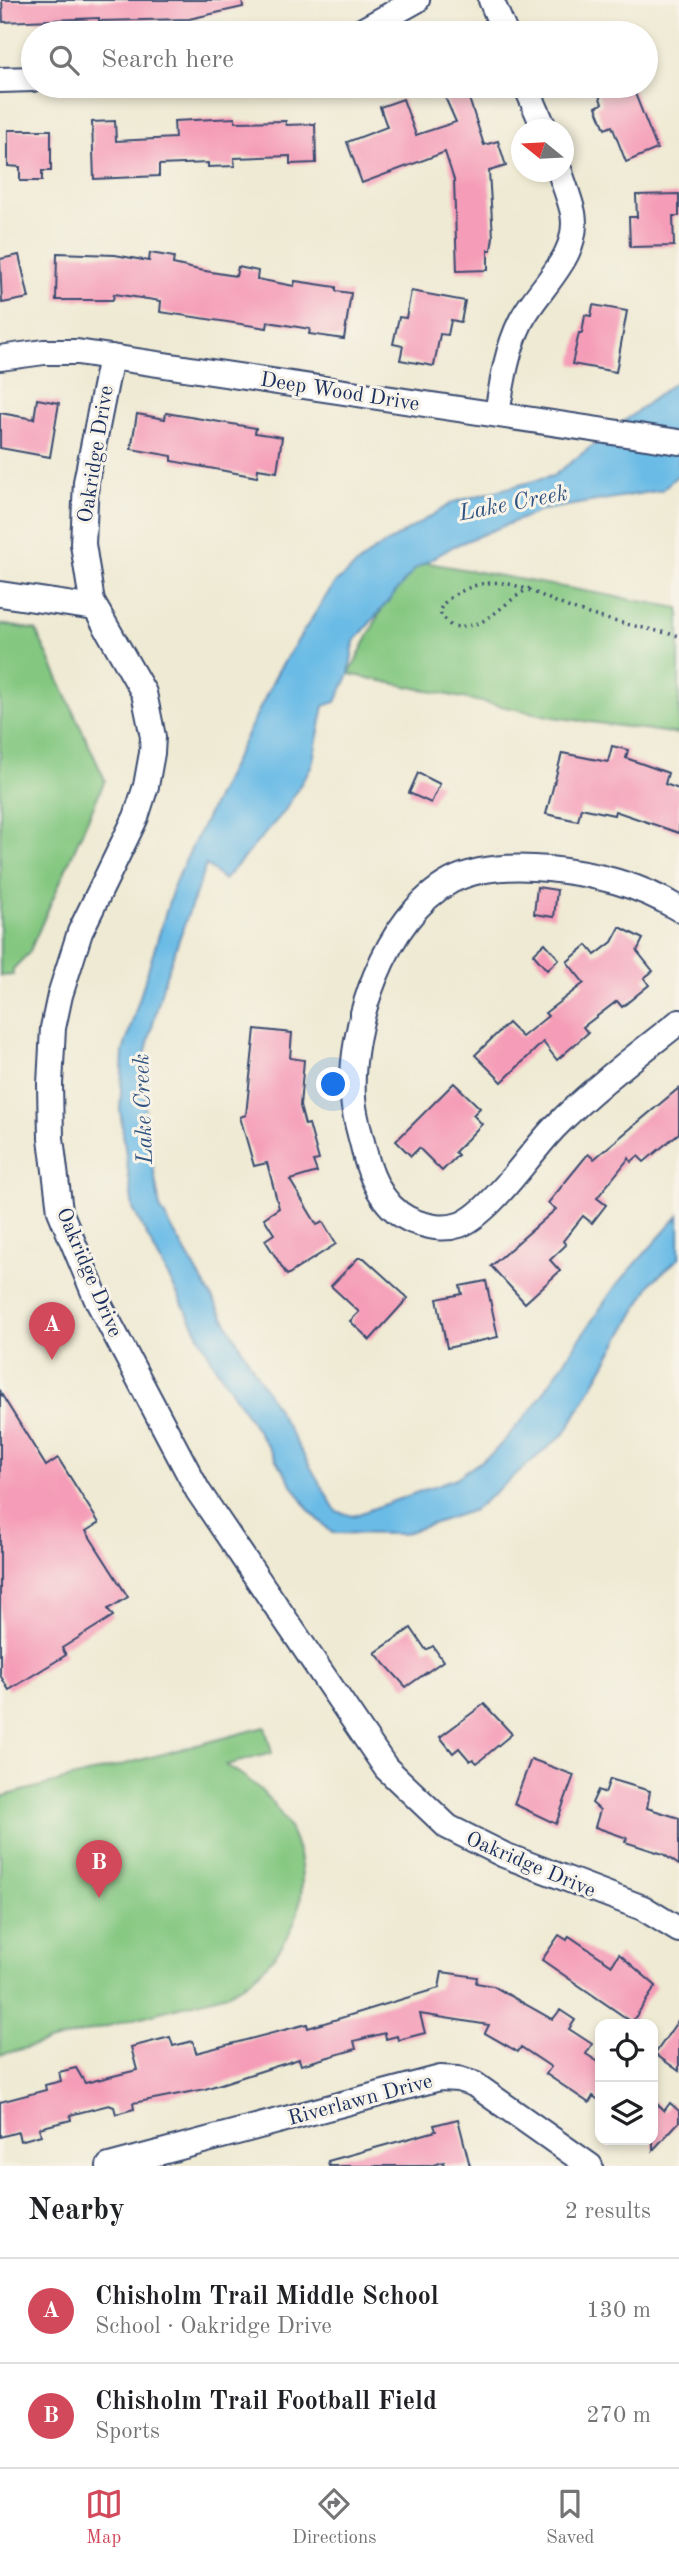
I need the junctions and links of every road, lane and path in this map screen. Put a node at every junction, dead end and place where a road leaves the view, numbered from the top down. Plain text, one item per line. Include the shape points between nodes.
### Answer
1 (417, 0) edge
2 (491, 0) edge
3 (379, 21) edge
4 (500, 21) edge
5 (21, 79) edge
6 (0, 80) edge
7 (531, 98) edge
8 (540, 119) edge
9 (563, 182) edge
10 (111, 357) junction
11 (0, 358) edge
12 (497, 414) junction
13 (679, 442) edge
14 (530, 588) junction
15 (0, 594) edge
16 (95, 608) junction
17 (679, 636) edge
18 (679, 909) edge
19 (679, 1022) edge
20 (679, 1930) edge
21 (109, 2166) edge
22 (590, 2166) edge

1 - 3 street
2 - 4 street
5 - 6 street
7 - 8 street
9 - 12 street via 574,234 562,264 521,321 504,370
10 - 11 street, Deep Wood Drive via 44,352
10 - 12 street, Deep Wood Drive
10 - 16 street, Oakridge Drive via 83,513 83,544
12 - 13 street, Deep Wood Drive
14 - 14 path via 507,582 476,584 443,602 439,612 451,626 479,625
14 - 17 path via 576,610
15 - 16 street
16 - 20 street, Oakridge Drive via 138,680 153,737 136,817 80,932 53,1028 51,1138 60,1211 96,1298 198,1491 386,1768 448,1827 504,1855 643,1908
18 - 19 street via 625,883 526,867 454,879 423,902 386,953 367,998 354,1064 355,1114 381,1195 412,1221 434,1228 461,1225 478,1214 589,1094
21 - 22 street, Riverlawn Drive via 440,2078 474,2084

